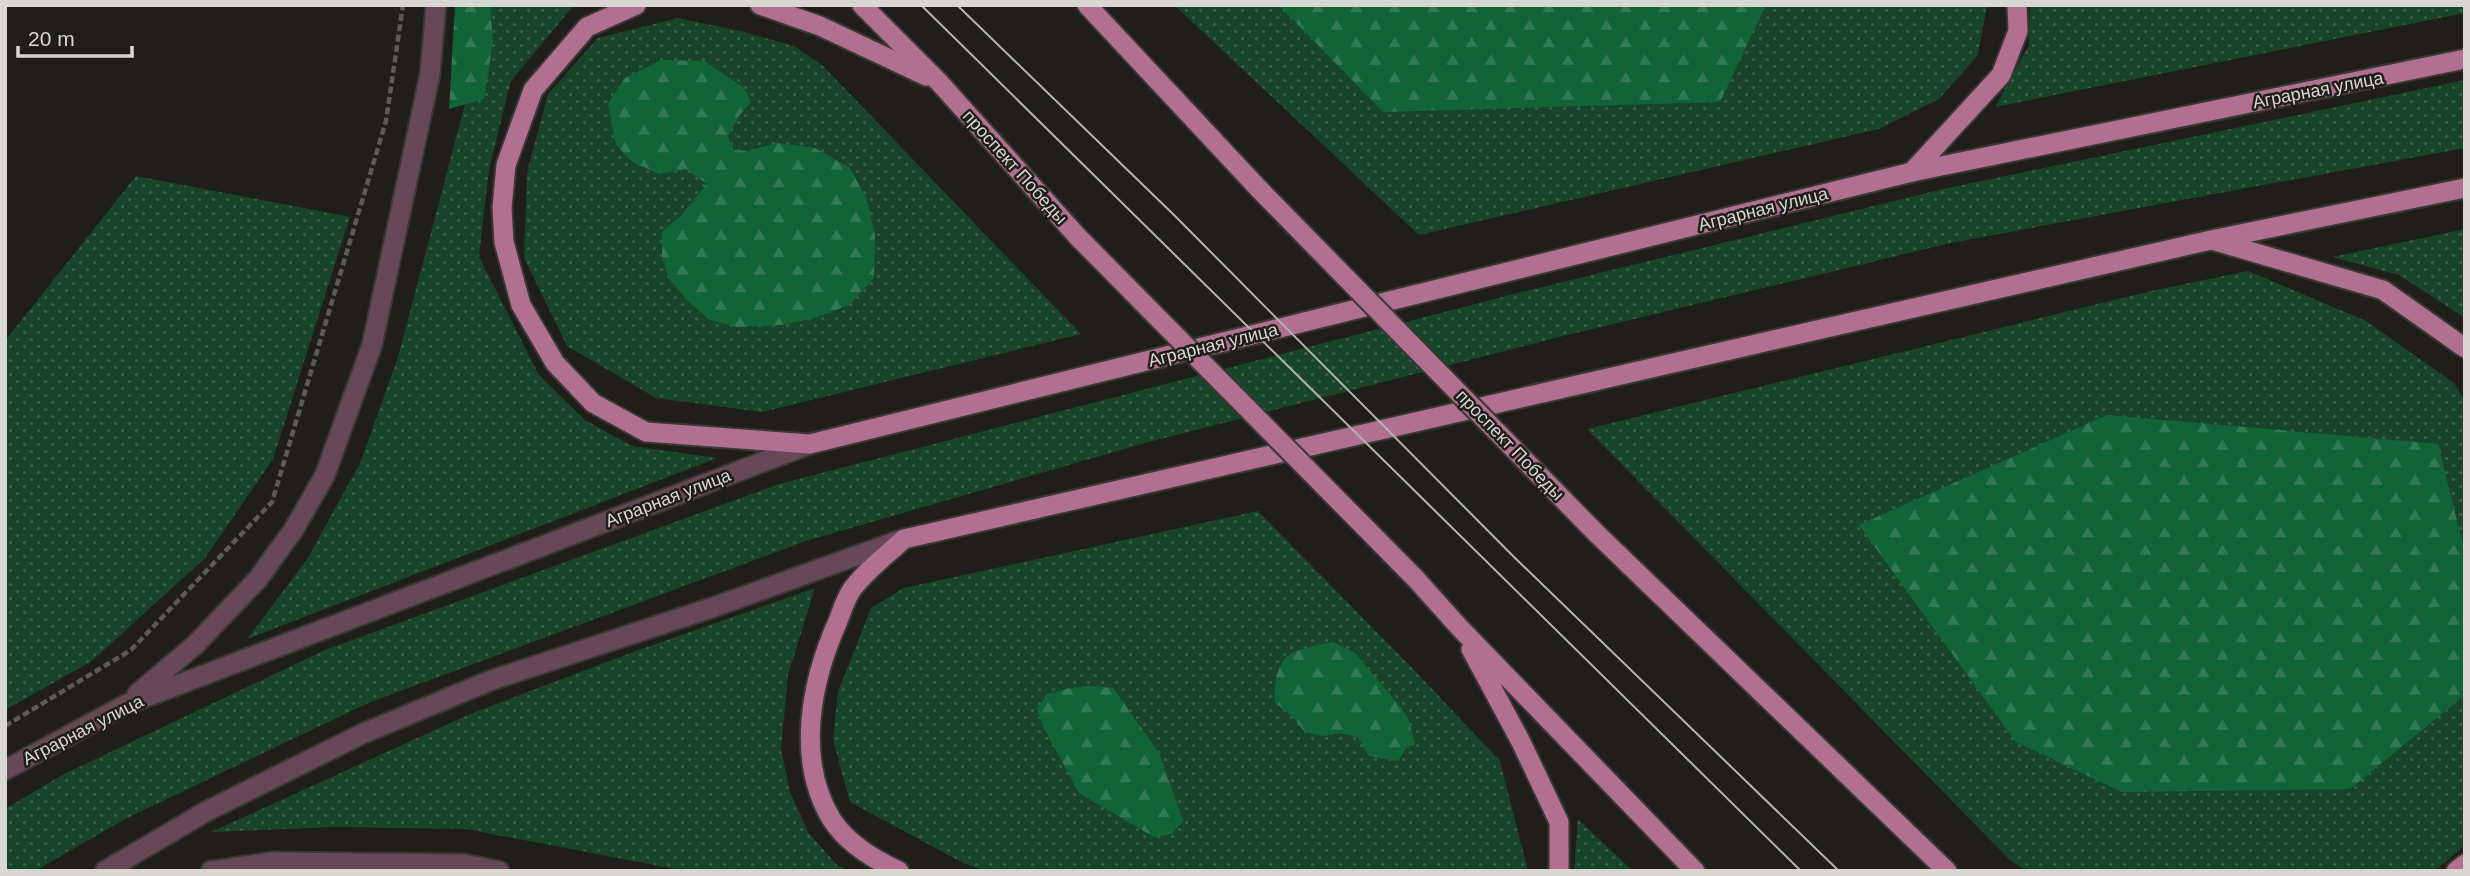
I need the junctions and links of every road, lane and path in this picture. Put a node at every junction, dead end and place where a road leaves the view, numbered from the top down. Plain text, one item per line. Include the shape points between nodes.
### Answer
1 (404, 5) edge
2 (436, 5) edge
3 (636, 5) edge
4 (760, 5) edge
5 (862, 5) edge
6 (2017, 5) edge
7 (1088, 6) edge
8 (2465, 60) edge
9 (938, 81) junction
10 (1912, 172) junction
11 (2465, 188) edge
12 (2211, 240) junction
13 (2465, 348) edge
14 (810, 444) junction
15 (904, 539) junction
16 (1459, 627) junction
17 (125, 705) junction
18 (5, 726) edge
19 (5, 770) edge
20 (2465, 864) edge
21 (105, 871) edge
22 (211, 871) edge
23 (499, 871) edge
24 (899, 871) edge
25 (1559, 871) edge
26 (1695, 871) edge
27 (1947, 871) edge
28 (2456, 871) edge

1 - 18 path via 386,121 272,502 131,650
2 - 17 street via 430,74 372,345 325,475 258,579 195,645
3 - 14 main road via 587,27 533,90 506,165 502,208 504,242 521,305 555,363 593,403 646,432
4 - 9 main road via 820,26
5 - 9 main road, проспект Победы
6 - 10 main road via 2018,31 2001,75
7 - 27 main road, проспект Победы, bridge via 1259,189 1597,534
8 - 10 main road, Аграрная улица
9 - 16 main road, проспект Победы, bridge via 1078,237
10 - 14 main road, Аграрная улица
11 - 12 main road
12 - 13 main road via 2382,290
12 - 15 main road
14 - 17 street, Аграрная улица
15 - 21 street via 492,680 377,727 207,811
15 - 24 main road via 851,591 817,680 810,735 814,778 833,821 852,842
16 - 25 main road via 1559,822
16 - 26 main road, проспект Победы
17 - 19 street, Аграрная улица
20 - 28 main road
22 - 23 street via 273,862 464,864

